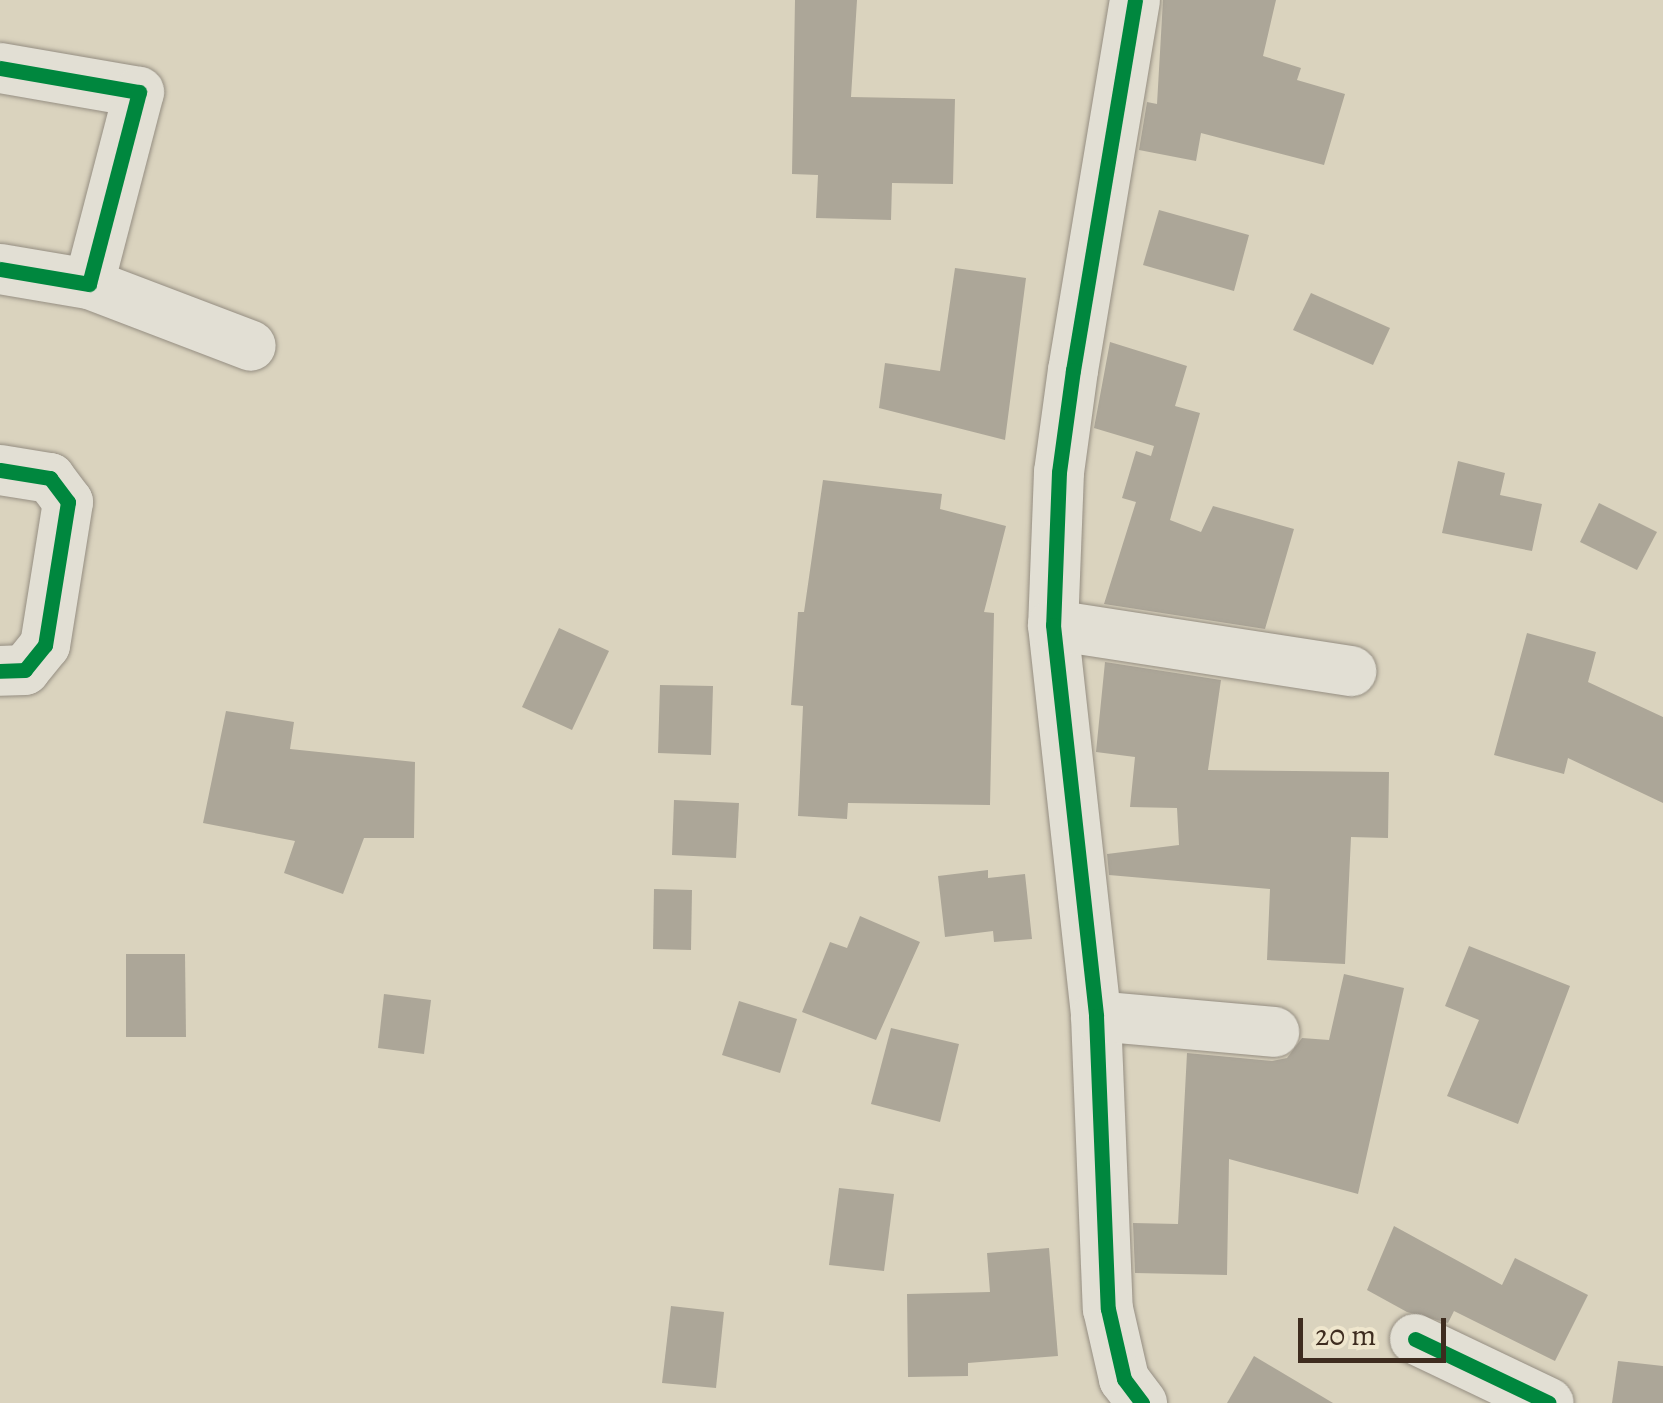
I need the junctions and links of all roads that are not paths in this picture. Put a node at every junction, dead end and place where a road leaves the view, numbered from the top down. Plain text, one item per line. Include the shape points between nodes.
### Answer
1 (1135, 0) edge
2 (0, 68) edge
3 (0, 268) edge
4 (89, 284) junction
5 (251, 346) dead end
6 (0, 470) edge
7 (1053, 625) junction
8 (0, 670) edge
9 (1351, 671) dead end
10 (1096, 1016) junction
11 (1274, 1032) dead end
12 (1416, 1338) dead end
13 (1142, 1403) edge
14 (1549, 1403) edge

1 - 7 street via 1070,386
2 - 4 street via 139,92
3 - 4 street
4 - 5 street
6 - 8 street via 50,478 68,502 45,644 25,670
7 - 9 street
7 - 10 street
10 - 11 street
10 - 13 street via 1108,1309 1124,1380
12 - 14 street

